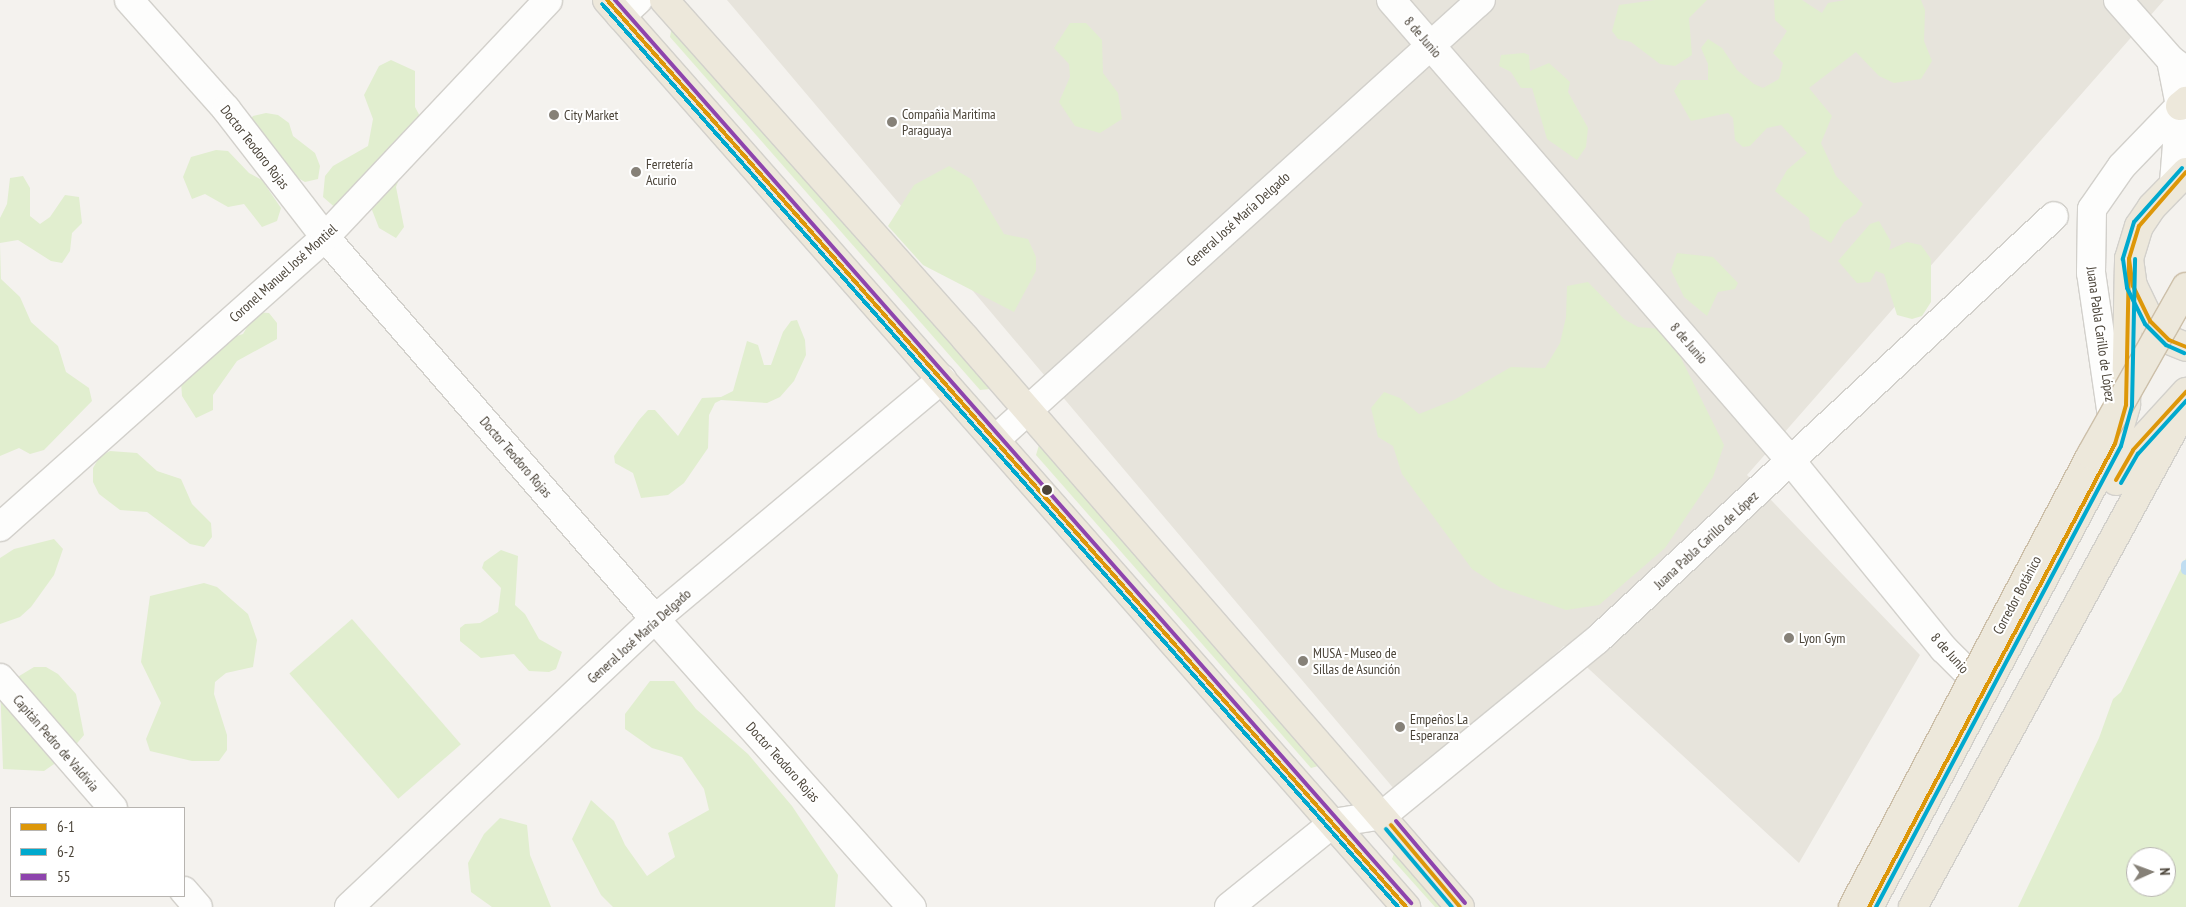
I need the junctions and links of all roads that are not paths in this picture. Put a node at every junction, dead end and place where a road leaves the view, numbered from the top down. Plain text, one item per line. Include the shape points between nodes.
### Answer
1 (129, 0) edge
2 (548, 0) edge
3 (664, 0) edge
4 (1391, 0) edge
5 (1481, 0) edge
6 (2118, 0) edge
7 (622, 5) edge
8 (1430, 45) junction
9 (2178, 65) edge
10 (2183, 104) edge
11 (2180, 177) edge
12 (2054, 216) dead end
13 (325, 237) junction
14 (2129, 259) junction
15 (2186, 287) edge
16 (2186, 347) edge
17 (942, 379) junction
18 (2186, 392) edge
19 (2186, 407) edge
20 (1028, 409) junction
21 (996, 439) junction
22 (2115, 444) junction
23 (1791, 461) junction
24 (0, 527) edge
25 (656, 619) junction
26 (0, 678) edge
27 (1984, 689) junction
28 (111, 807) edge
29 (1383, 815) junction
30 (1333, 823) junction
31 (185, 892) edge
32 (198, 907) edge
33 (349, 907) edge
34 (912, 907) edge
35 (1229, 907) edge
36 (1406, 907) edge
37 (1460, 907) edge
38 (1853, 907) edge
39 (1869, 907) edge
40 (1886, 907) edge
41 (1913, 907) edge

1 - 13 street, Doctor Teodoro Rojas via 226,109
2 - 13 street, Coronel Manuel José Montiel
3 - 20 highway
4 - 8 street, 8 de Junio
5 - 8 street, General José María Delgado
6 - 9 street
7 - 17 highway
8 - 20 street, General José María Delgado
8 - 23 street, 8 de Junio
9 - 10 street
10 - 11 street
10 - 22 street, Juana Pabla Carillo de López via 2122,166 2092,209 2091,273 2105,350
11 - 14 highway via 2139,226
12 - 23 street, Juana Pabla Carillo de López
13 - 24 street, Coronel Manuel José Montiel
13 - 25 street, Doctor Teodoro Rojas
14 - 16 highway via 2134,286 2150,321 2169,340
14 - 22 highway via 2126,405
15 - 38 highway, Corredor Botánico, bridge via 2091,455
17 - 21 highway
17 - 25 street, General José María Delgado
18 - 40 highway via 2133,450
19 - 41 highway
20 - 21 street, General José María Delgado
20 - 29 highway
21 - 30 highway
22 - 27 highway
23 - 27 street, 8 de Junio via 1944,649
23 - 29 street, Juana Pabla Carillo de López via 1597,640
25 - 33 street, General José María Delgado
25 - 34 street, Doctor Teodoro Rojas
26 - 28 street, Capitán Pedro de Valdivia
27 - 39 highway
29 - 30 street
29 - 37 highway
30 - 35 street
30 - 36 highway
31 - 32 street

